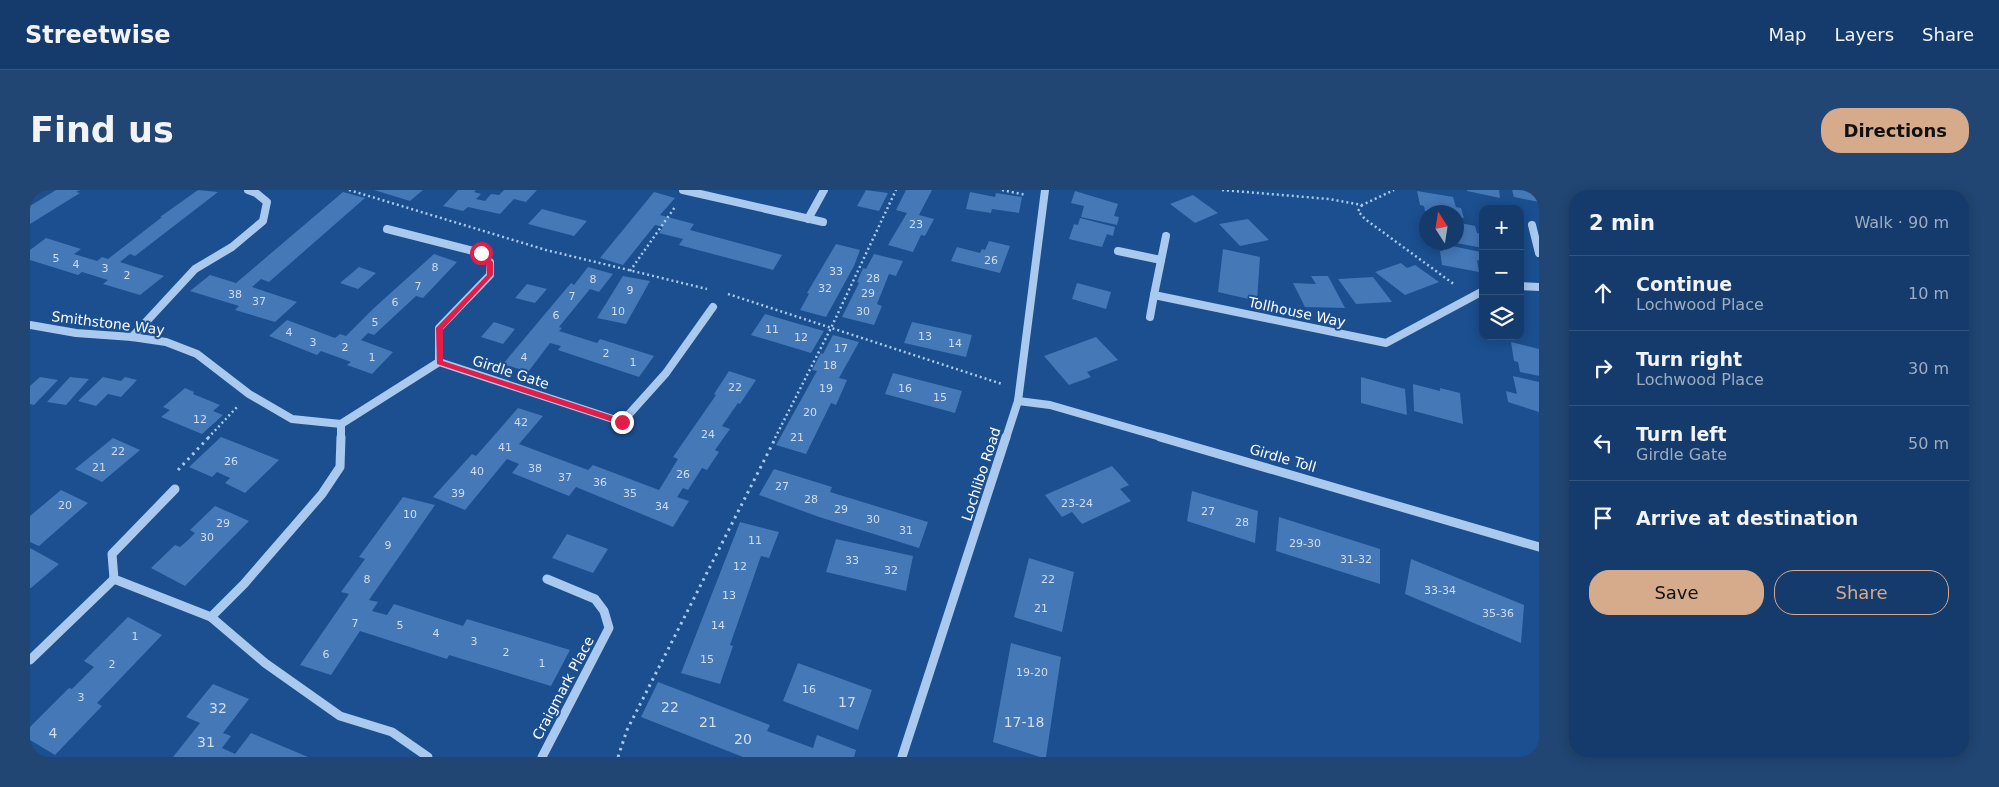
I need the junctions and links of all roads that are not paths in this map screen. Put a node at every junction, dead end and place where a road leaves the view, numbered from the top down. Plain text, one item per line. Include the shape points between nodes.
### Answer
1 (248, 190) edge
2 (824, 190) edge
3 (1045, 190) edge
4 (686, 191) edge
5 (808, 219) junction
6 (823, 222) dead end
7 (1532, 225) dead end
8 (386, 229) dead end
9 (1166, 236) dead end
10 (1118, 251) dead end
11 (1539, 253) edge
12 (1161, 260) junction
13 (1524, 286) edge
14 (1539, 287) edge
15 (1479, 293) edge
16 (1154, 295) junction
17 (713, 307) dead end
18 (1150, 317) dead end
19 (30, 325) edge
20 (132, 337) junction
21 (439, 362) junction
22 (666, 373) joint
23 (1018, 401) junction
24 (341, 424) junction
25 (175, 489) road end
26 (1539, 547) edge
27 (114, 579) junction
28 (547, 579) dead end
29 (211, 617) junction
30 (30, 660) edge
31 (428, 757) edge
32 (542, 757) edge
33 (902, 757) edge

1 - 20 street via 267,202 263,222 232,247 195,269
2 - 5 street
3 - 23 street, Lochlibo Road
4 - 5 street
5 - 6 street
7 - 11 street
8 - 21 street via 481,253 490,262 490,275 439,328
9 - 12 street
10 - 12 street
12 - 16 street
13 - 14 street
15 - 16 street, Tollhouse Way via 1386,343
16 - 18 street
17 - 22 street
19 - 20 street, Smithstone Way via 76,333
20 - 24 street, Smithstone Way via 166,342 197,354 249,394 292,419
21 - 22 street, Girdle Gate via 622,422
21 - 24 street
23 - 26 street, Girdle Toll via 1050,405
23 - 33 street, Lochlibo Road
24 - 29 street via 340,467 322,494
25 - 27 street via 112,554
27 - 29 street
27 - 30 street
28 - 32 street, Craigmark Place via 595,599 604,611 609,628
29 - 31 street via 265,664 340,716 392,732

